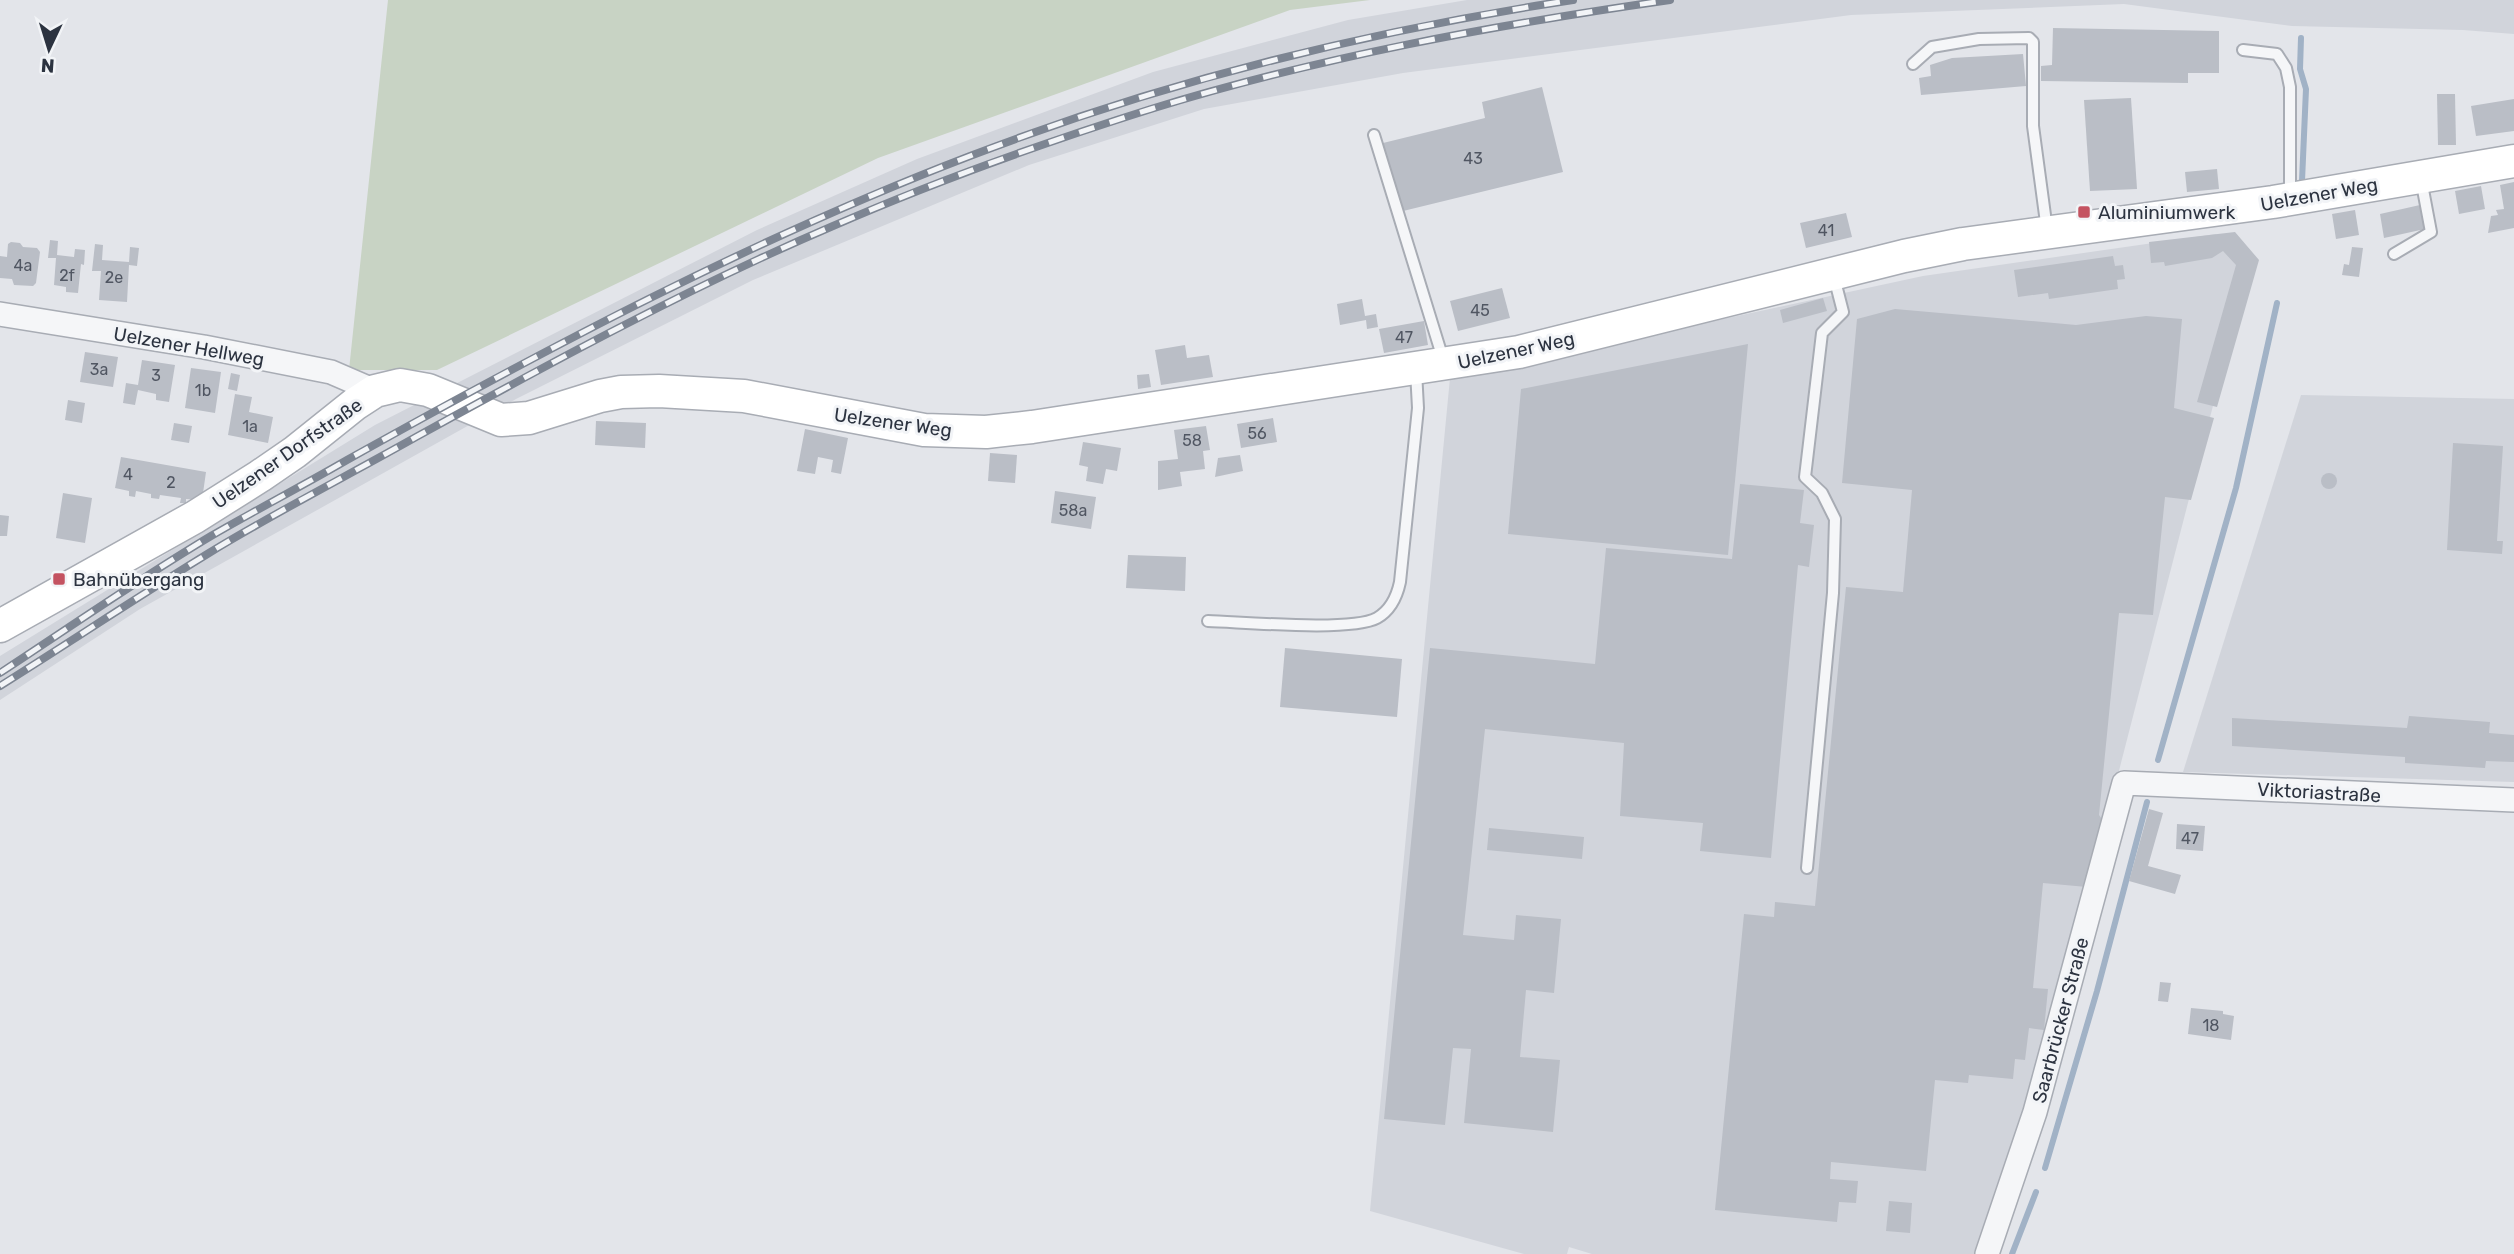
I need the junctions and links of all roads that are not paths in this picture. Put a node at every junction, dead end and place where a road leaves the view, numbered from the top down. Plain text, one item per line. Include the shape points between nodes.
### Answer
1 (2243, 50) dead end
2 (1913, 64) dead end
3 (1374, 135) dead end
4 (2514, 161) edge
5 (2421, 177) junction
6 (2290, 199) junction
7 (2047, 233) junction
8 (2394, 254) dead end
9 (1834, 274) junction
10 (0, 314) edge
11 (1430, 366) junction
12 (375, 391) junction
13 (512, 421) joint
14 (1208, 621) dead end
15 (0, 626) edge
16 (2124, 783) joint
17 (2514, 800) edge
18 (1807, 868) dead end
19 (1987, 1254) edge

1 - 6 lane via 2277,54 2286,68
2 - 7 lane via 1932,47 1979,39 2029,38 2033,42 2033,125
3 - 11 lane
4 - 5 street, Uelzener Weg
5 - 6 street, Uelzener Weg
5 - 8 lane via 2431,232
6 - 7 street, Uelzener Weg
7 - 9 street, Uelzener Weg via 1964,244
9 - 11 street, Uelzener Weg via 1519,352
9 - 18 lane via 1843,312 1822,333 1805,477 1822,493 1835,519 1833,593
10 - 12 street, Uelzener Hellweg via 331,372
11 - 13 street, Uelzener Weg via 986,432 925,430 744,396 696,392 621,392
11 - 14 lane via 1418,408 1400,582 1384,613 1363,623 1338,625
12 - 13 street, Uelzener Dorfstraße via 400,385 421,388
12 - 15 street, Uelzener Dorfstraße via 295,452 195,517
16 - 17 street, Viktoriastraße
16 - 19 street, Saarbrücker Straße via 2035,1112

